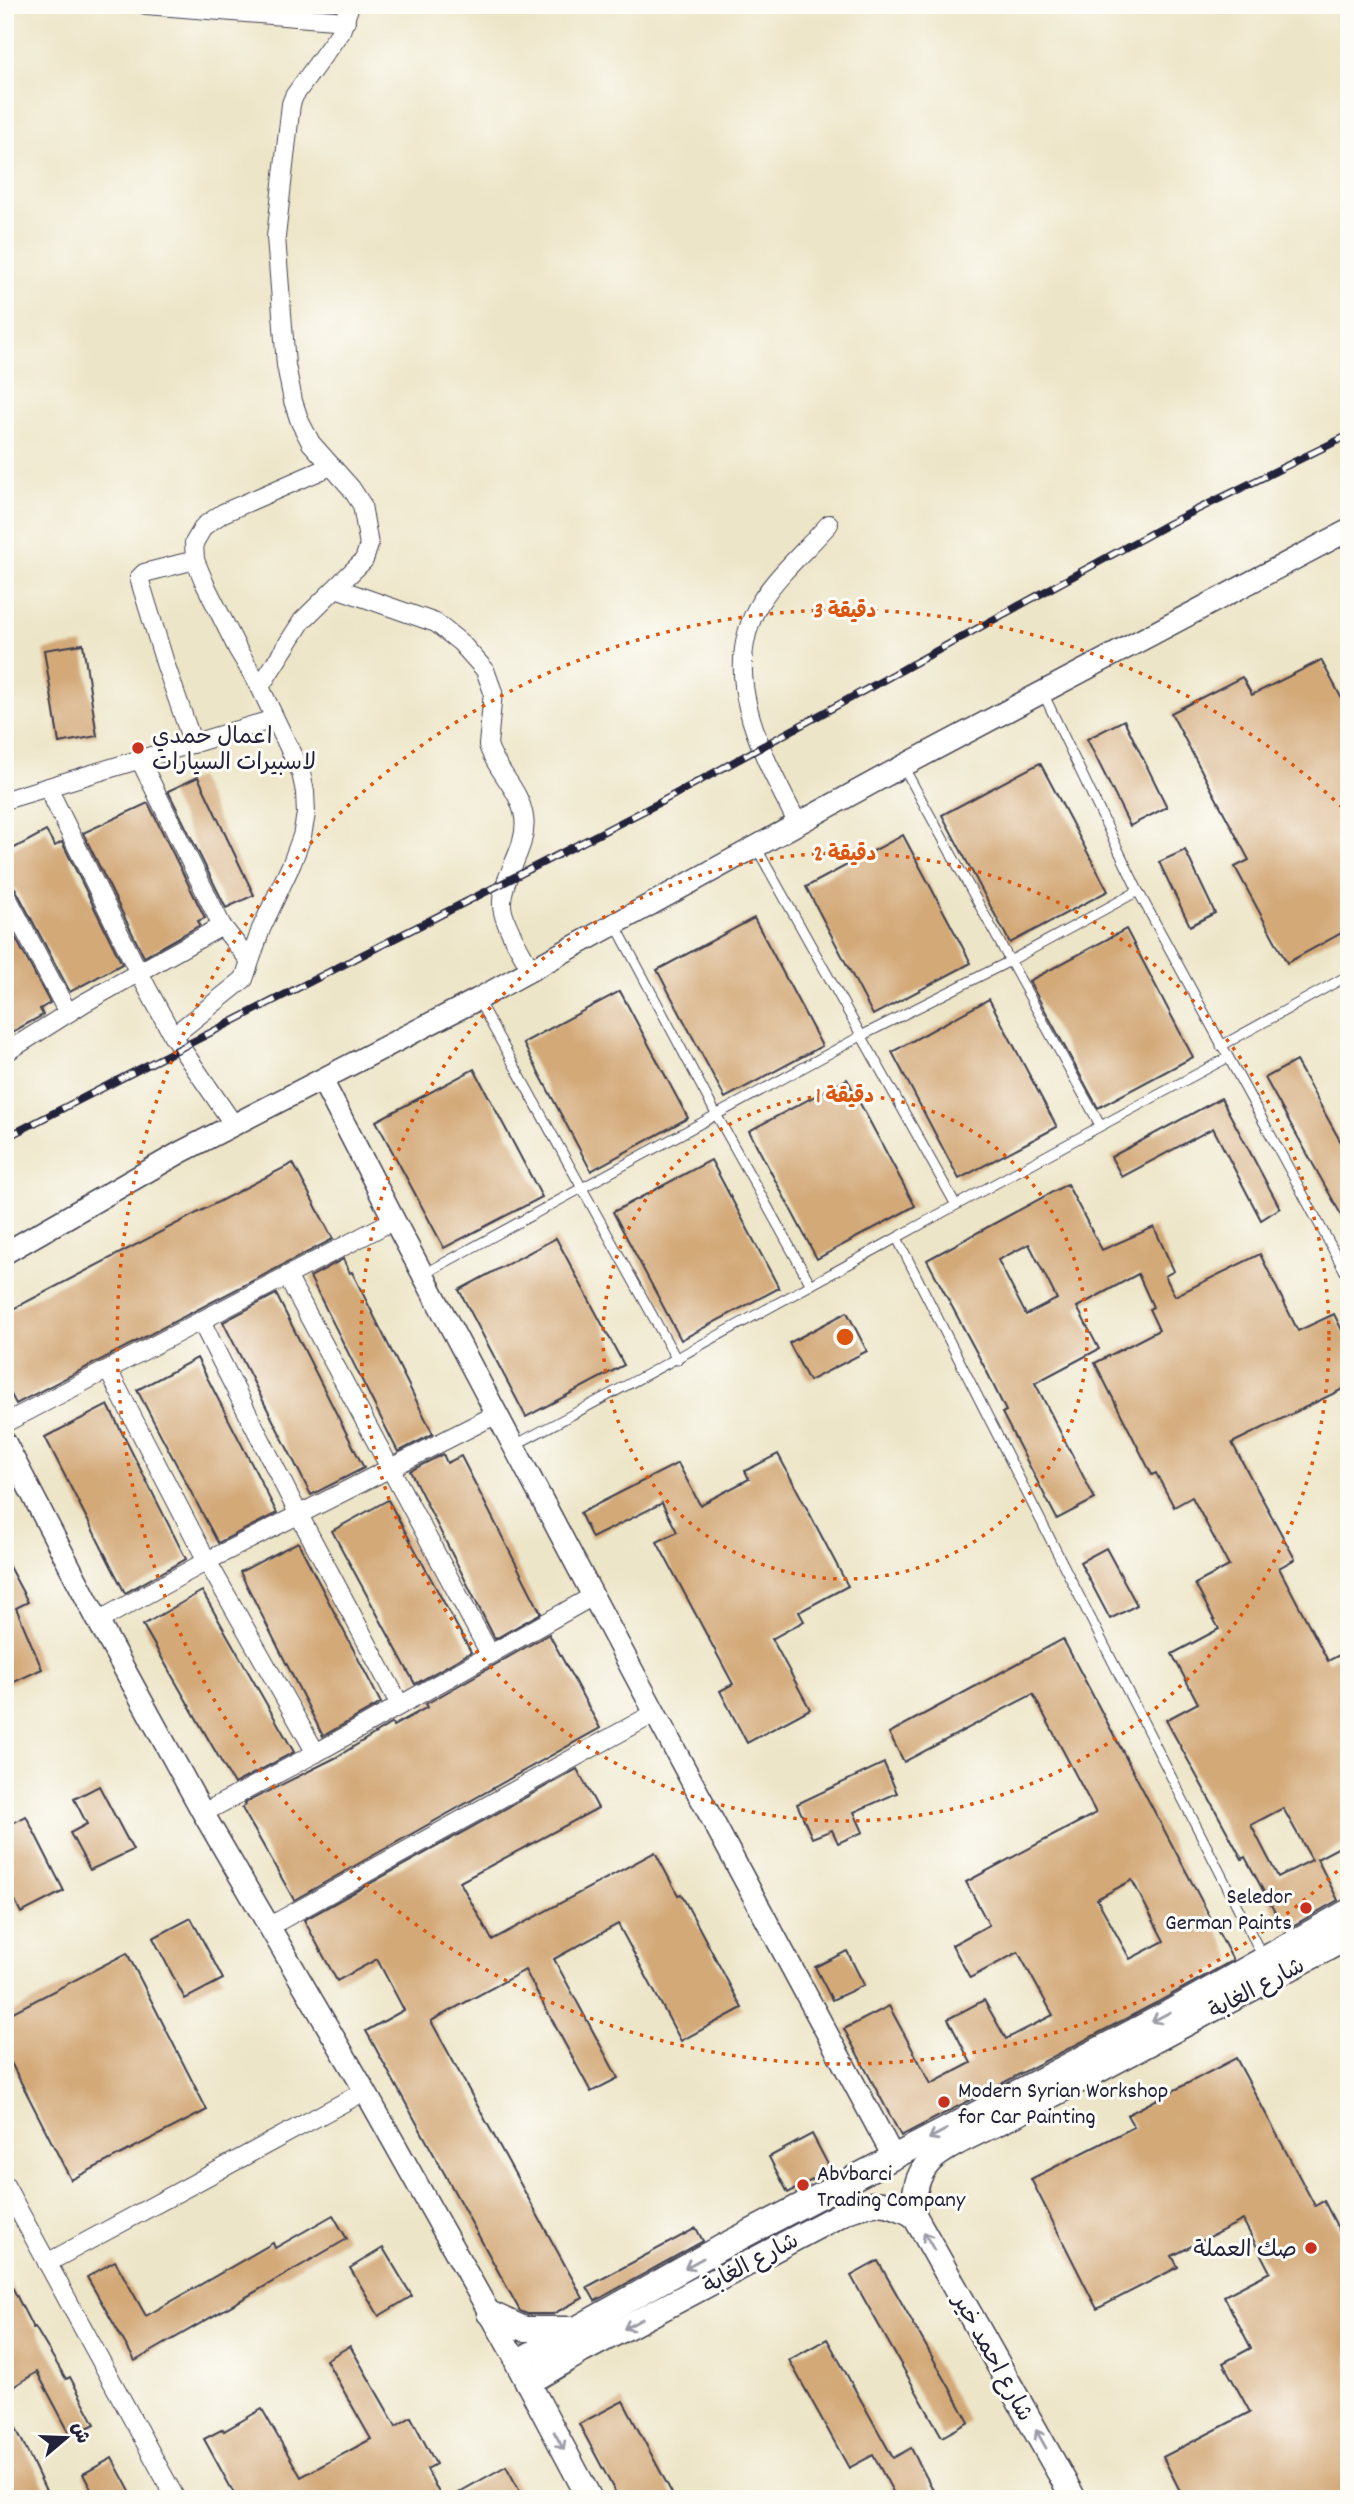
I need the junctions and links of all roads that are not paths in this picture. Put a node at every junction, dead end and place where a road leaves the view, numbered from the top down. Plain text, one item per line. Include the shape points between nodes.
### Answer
1 (146, 5) edge
2 (348, 13) edge
3 (331, 466) junction
4 (829, 524) dead end
5 (1349, 530) edge
6 (195, 560) junction
7 (336, 588) junction
8 (260, 687) junction
9 (1043, 693) junction
10 (274, 719) junction
11 (193, 744) junction
12 (140, 760) junction
13 (903, 766) junction
14 (48, 788) junction
15 (5, 800) edge
16 (799, 824) junction
17 (757, 847) junction
18 (1138, 891) junction
19 (5, 893) edge
20 (615, 924) junction
21 (222, 926) junction
22 (249, 960) junction
23 (1010, 961) junction
24 (138, 971) junction
25 (531, 971) junction
26 (1349, 975) edge
27 (478, 999) junction
28 (68, 1013) junction
29 (173, 1036) junction
30 (861, 1036) junction
31 (1221, 1046) junction
32 (5, 1053) edge
33 (1227, 1058) junction
34 (322, 1080) junction
35 (716, 1114) junction
36 (234, 1125) junction
37 (1100, 1125) junction
38 (583, 1187) junction
39 (956, 1205) junction
40 (394, 1220) junction
41 (897, 1238) junction
42 (5, 1253) edge
43 (423, 1275) junction
44 (287, 1276) junction
45 (1349, 1279) edge
46 (811, 1285) junction
47 (201, 1321) junction
48 (677, 1360) junction
49 (107, 1370) junction
50 (497, 1414) junction
51 (5, 1423) edge
52 (5, 1442) edge
53 (514, 1446) junction
54 (390, 1469) junction
55 (299, 1515) junction
56 (207, 1561) junction
57 (593, 1596) junction
58 (98, 1620) junction
59 (490, 1654) junction
60 (400, 1705) junction
61 (655, 1713) junction
62 (316, 1753) junction
63 (203, 1813) junction
64 (1349, 1911) edge
65 (270, 1926) junction
66 (1349, 1937) edge
67 (1263, 1959) junction
68 (365, 2091) junction
69 (894, 2158) junction
70 (5, 2185) edge
71 (914, 2215) junction
72 (722, 2248) junction
73 (47, 2263) junction
74 (735, 2269) junction
75 (489, 2313) junction
76 (576, 2329) junction
77 (522, 2373) junction
78 (176, 2499) edge
79 (590, 2499) edge
80 (1074, 2499) edge

1 - 2 street
2 - 3 street via 291,104 276,237 293,401 311,443
3 - 6 street via 223,513 204,526 194,543
3 - 7 street via 362,505 369,545 364,560
4 - 16 street via 762,600 743,652 741,673 756,735
5 - 9 street
6 - 8 street
6 - 11 street via 139,578
7 - 8 street via 302,621
7 - 25 street via 436,623 485,670 493,692 490,753 516,793 525,820 502,908
8 - 10 street
9 - 13 street
9 - 18 lane
10 - 11 street
10 - 22 street via 301,772 306,814 292,863
11 - 12 street
12 - 14 street
12 - 21 street
13 - 16 street
13 - 23 lane
14 - 15 street
14 - 24 street
16 - 17 street
17 - 20 street
17 - 30 lane
18 - 23 lane
18 - 31 lane
19 - 28 street
20 - 25 street
20 - 35 lane
21 - 22 street
21 - 24 street
22 - 29 street via 242,982
23 - 30 lane
23 - 37 lane
24 - 28 street
24 - 29 street
25 - 27 street
26 - 31 lane
27 - 34 street
27 - 38 lane
28 - 32 street
29 - 36 street
30 - 35 lane
30 - 39 lane
31 - 33 lane
33 - 37 lane
33 - 45 lane
34 - 36 street
34 - 40 street
35 - 38 lane
35 - 46 lane
36 - 42 street
37 - 39 lane
38 - 43 lane
38 - 48 lane
39 - 41 lane
40 - 43 street
40 - 44 street
41 - 46 lane
41 - 67 lane
43 - 50 street
44 - 47 street
44 - 54 street
46 - 48 lane
47 - 49 street
47 - 55 street
48 - 53 lane
49 - 51 street
49 - 56 street
50 - 53 street
50 - 54 street
52 - 58 street
53 - 57 street
54 - 55 street
54 - 59 street
55 - 56 street
55 - 60 street
56 - 58 street
56 - 62 street
57 - 59 street
57 - 61 street
58 - 63 street
59 - 60 street
60 - 62 street
61 - 65 street
61 - 69 street
62 - 63 street
63 - 65 street
64 - 67 main road, شارع الغابة
65 - 68 street
66 - 71 main road, شارع الغابة via 932,2159 917,2181
67 -> 69 main road, شارع الغابة
68 - 73 street
68 - 75 street
69 - 72 main road, شارع الغابة
70 - 73 street
71 - 74 main road, شارع الغابة via 886,2203 862,2205
80 -> 71 main road, شارع احمد خير
72 - 74 main road
72 -> 76 main road, شارع الغابة
73 - 78 street
74 -> 77 main road, شارع الغابة
75 - 76 main road via 524,2329
75 - 77 street
76 - 77 main road, شارع الغابة
77 -> 79 main road

